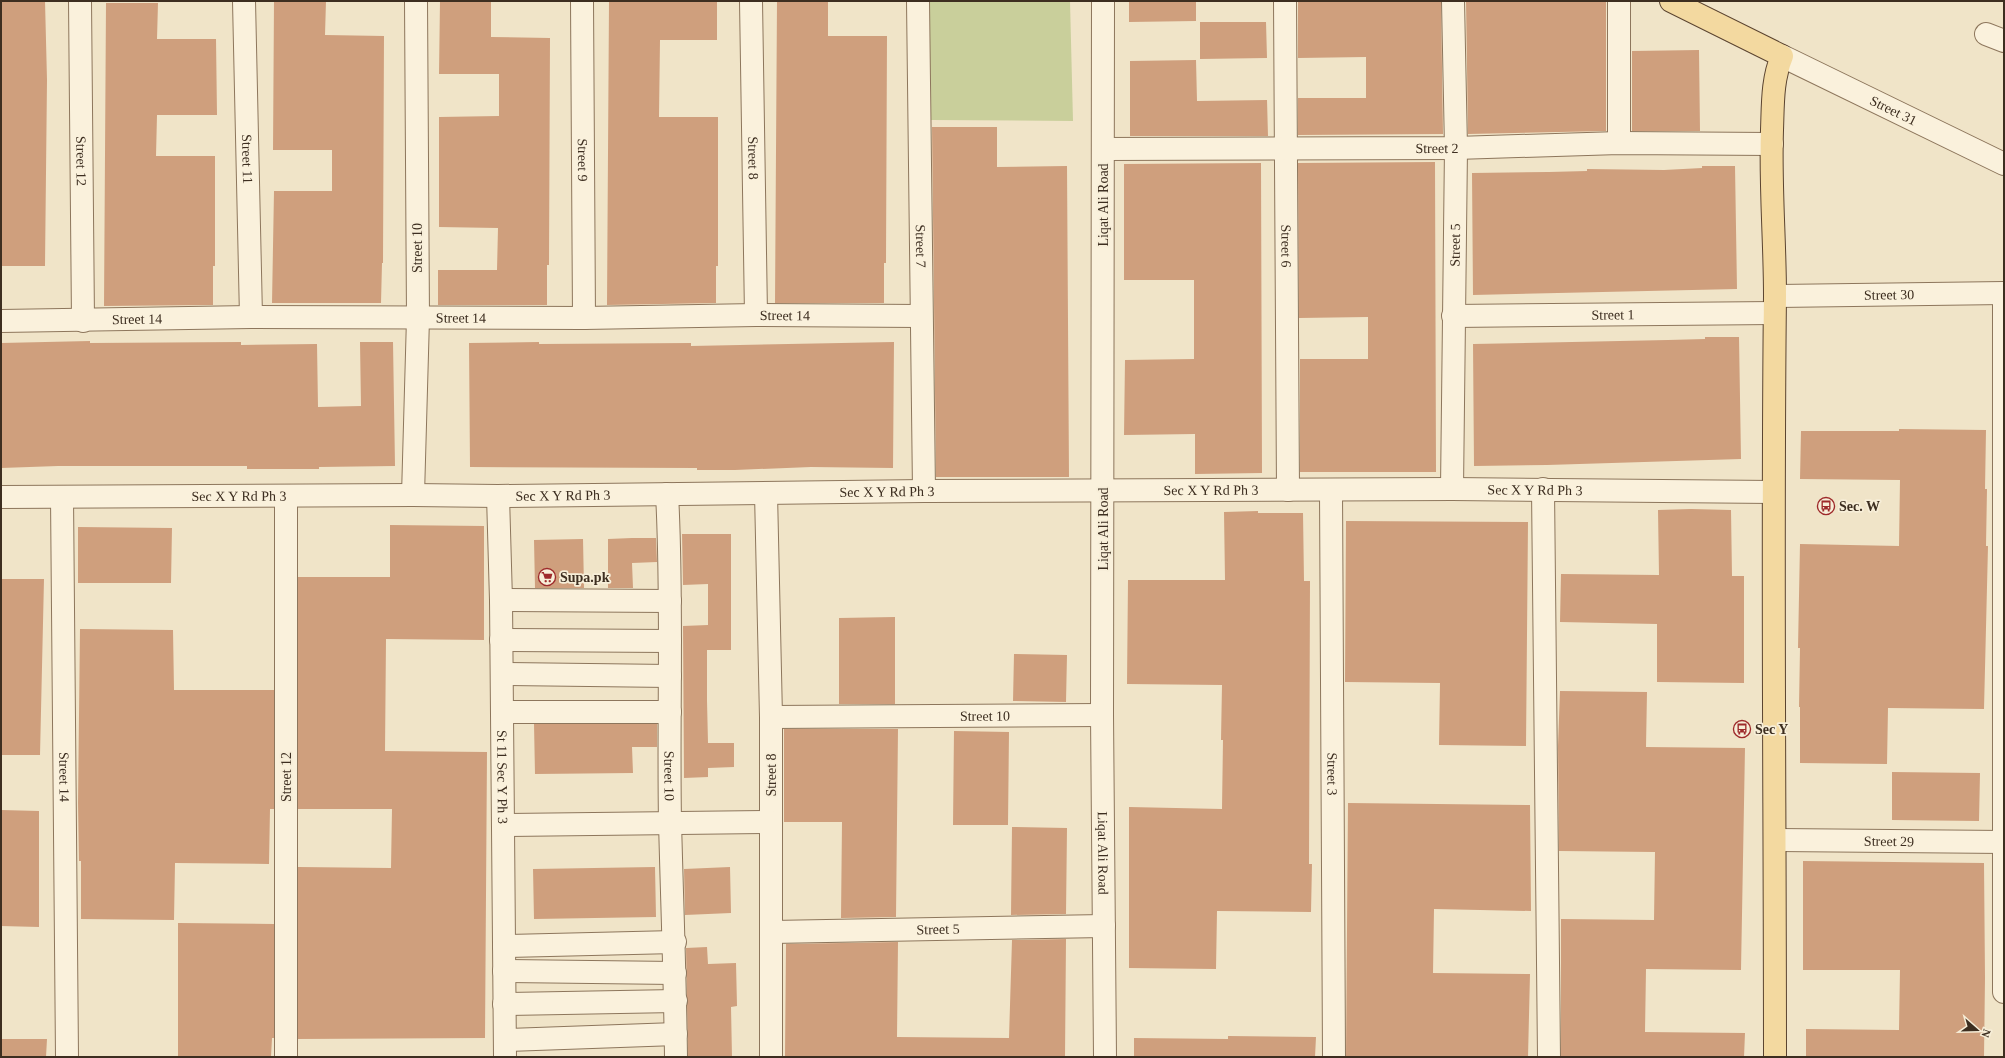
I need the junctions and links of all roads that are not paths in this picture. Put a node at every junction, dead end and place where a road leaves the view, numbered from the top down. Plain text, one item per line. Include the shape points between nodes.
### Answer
1 (80, 1) edge
2 (244, 1) edge
3 (416, 1) edge
4 (582, 1) edge
5 (751, 1) edge
6 (918, 1) edge
7 (1103, 1) edge
8 (1285, 1) edge
9 (1453, 1) edge
10 (1619, 1) edge
11 (1671, 1) edge
12 (1782, 56) junction
13 (1619, 143) junction
14 (1772, 144) junction
15 (1456, 148) junction
16 (1103, 149) junction
17 (1287, 149) junction
18 (2004, 164) edge
19 (2004, 293) edge
20 (1774, 305) junction
21 (756, 315) junction
22 (921, 316) junction
23 (1453, 316) junction
24 (251, 317) junction
25 (418, 318) junction
26 (584, 318) junction
27 (1, 321) edge
28 (83, 321) junction
29 (1452, 489) junction
30 (1543, 489) junction
31 (1103, 490) junction
32 (1288, 490) junction
33 (924, 491) junction
34 (1331, 491) junction
35 (1773, 492) junction
36 (766, 493) junction
37 (667, 494) junction
38 (412, 495) junction
39 (286, 496) junction
40 (498, 496) junction
41 (1, 497) edge
42 (62, 497) junction
43 (501, 600) junction
44 (670, 601) junction
45 (502, 640) junction
46 (670, 642) junction
47 (502, 674) junction
48 (670, 676) junction
49 (502, 712) junction
50 (670, 712) junction
51 (1102, 715) junction
52 (771, 716) junction
53 (670, 822) junction
54 (772, 822) junction
55 (503, 825) junction
56 (1775, 840) junction
57 (2004, 842) edge
58 (1104, 926) junction
59 (772, 932) junction
60 (675, 942) junction
61 (504, 946) junction
62 (504, 971) junction
63 (675, 973) junction
64 (2004, 992) edge
65 (676, 1001) junction
66 (504, 1004) junction
67 (676, 1034) junction
68 (505, 1048) edge
69 (67, 1057) edge
70 (286, 1057) edge
71 (676, 1057) edge
72 (771, 1057) edge
73 (1105, 1057) edge
74 (1334, 1057) edge
75 (1549, 1057) edge
76 (1775, 1057) edge

1 - 28 street, Street 12
2 - 24 street, Street 11
3 - 25 street, Street 10
4 - 26 street, Street 9
5 - 21 street, Street 8
6 - 22 street, Street 7
7 - 16 street, Liqat Ali Road
8 - 17 street, Street 6
9 - 15 street, Street 5
10 - 13 street
11 - 12 main road
12 - 14 main road via 1773,89
12 - 18 street, Street 31
13 - 14 street, Street 2
13 - 15 street, Street 2
14 - 20 main road
15 - 17 street, Street 2
15 - 23 street, Street 5
16 - 17 street, Street 2
16 - 31 street, Liqat Ali Road
17 - 32 street, Street 6
19 - 20 street, Street 30
19 - 57 street
20 - 23 street, Street 1
20 - 35 main road
21 - 22 street, Street 14
21 - 26 street, Street 14
22 - 33 street, Street 7
23 - 29 street, Street 5
24 - 25 street, Street 14
24 - 28 street, Street 14
25 - 26 street, Street 14
25 - 38 street, Street 10
27 - 28 street, Street 14
29 - 30 street, Sec X Y Rd Ph 3
29 - 34 street, Sec X Y Rd Ph 3
30 - 35 street, Sec X Y Rd Ph 3
30 - 75 street
31 - 32 street, Sec X Y Rd Ph 3
31 - 33 street, Sec X Y Rd Ph 3
31 - 51 street, Liqat Ali Road
32 - 34 street, Sec X Y Rd Ph 3
33 - 36 street, Sec X Y Rd Ph 3
34 - 74 street, Street 3
35 - 56 main road
36 - 37 street, Sec X Y Rd Ph 3
36 - 52 street, Street 8
37 - 40 street, Sec X Y Rd Ph 3
37 - 44 street, Street 10
38 - 39 street, Sec X Y Rd Ph 3
38 - 40 street, Sec X Y Rd Ph 3
39 - 42 street, Sec X Y Rd Ph 3
39 - 70 street, Street 12
40 - 43 street, St 11 Sec Y Ph 3
41 - 42 street, Sec X Y Rd Ph 3
42 - 69 street, Street 14
43 - 44 street
43 - 45 street, St 11 Sec Y Ph 3
44 - 46 street, Street 10
45 - 46 street
45 - 47 street, St 11 Sec Y Ph 3
46 - 48 street, Street 10
47 - 48 street
47 - 49 street, St 11 Sec Y Ph 3
48 - 50 street, Street 10
49 - 50 street
49 - 55 street, St 11 Sec Y Ph 3
50 - 53 street, Street 10
51 - 52 street, Street 10
51 - 58 street, Liqat Ali Road
52 - 54 street, Street 8
53 - 54 street
53 - 55 street
53 - 60 street, Street 10
54 - 59 street, Street 8
55 - 61 street, St 11 Sec Y Ph 3
56 - 57 street, Street 29
56 - 76 main road
57 - 64 street
58 - 59 street, Street 5
58 - 73 street, Liqat Ali Road
59 - 72 street, Street 8
60 - 61 street
60 - 63 street, Street 10
61 - 62 street, St 11 Sec Y Ph 3
62 - 63 street
62 - 66 street, St 11 Sec Y Ph 3
63 - 65 street, Street 10
65 - 66 street
65 - 67 street, Street 10
66 - 68 street, St 11 Sec Y Ph 3
67 - 68 street
67 - 71 street, Street 10

